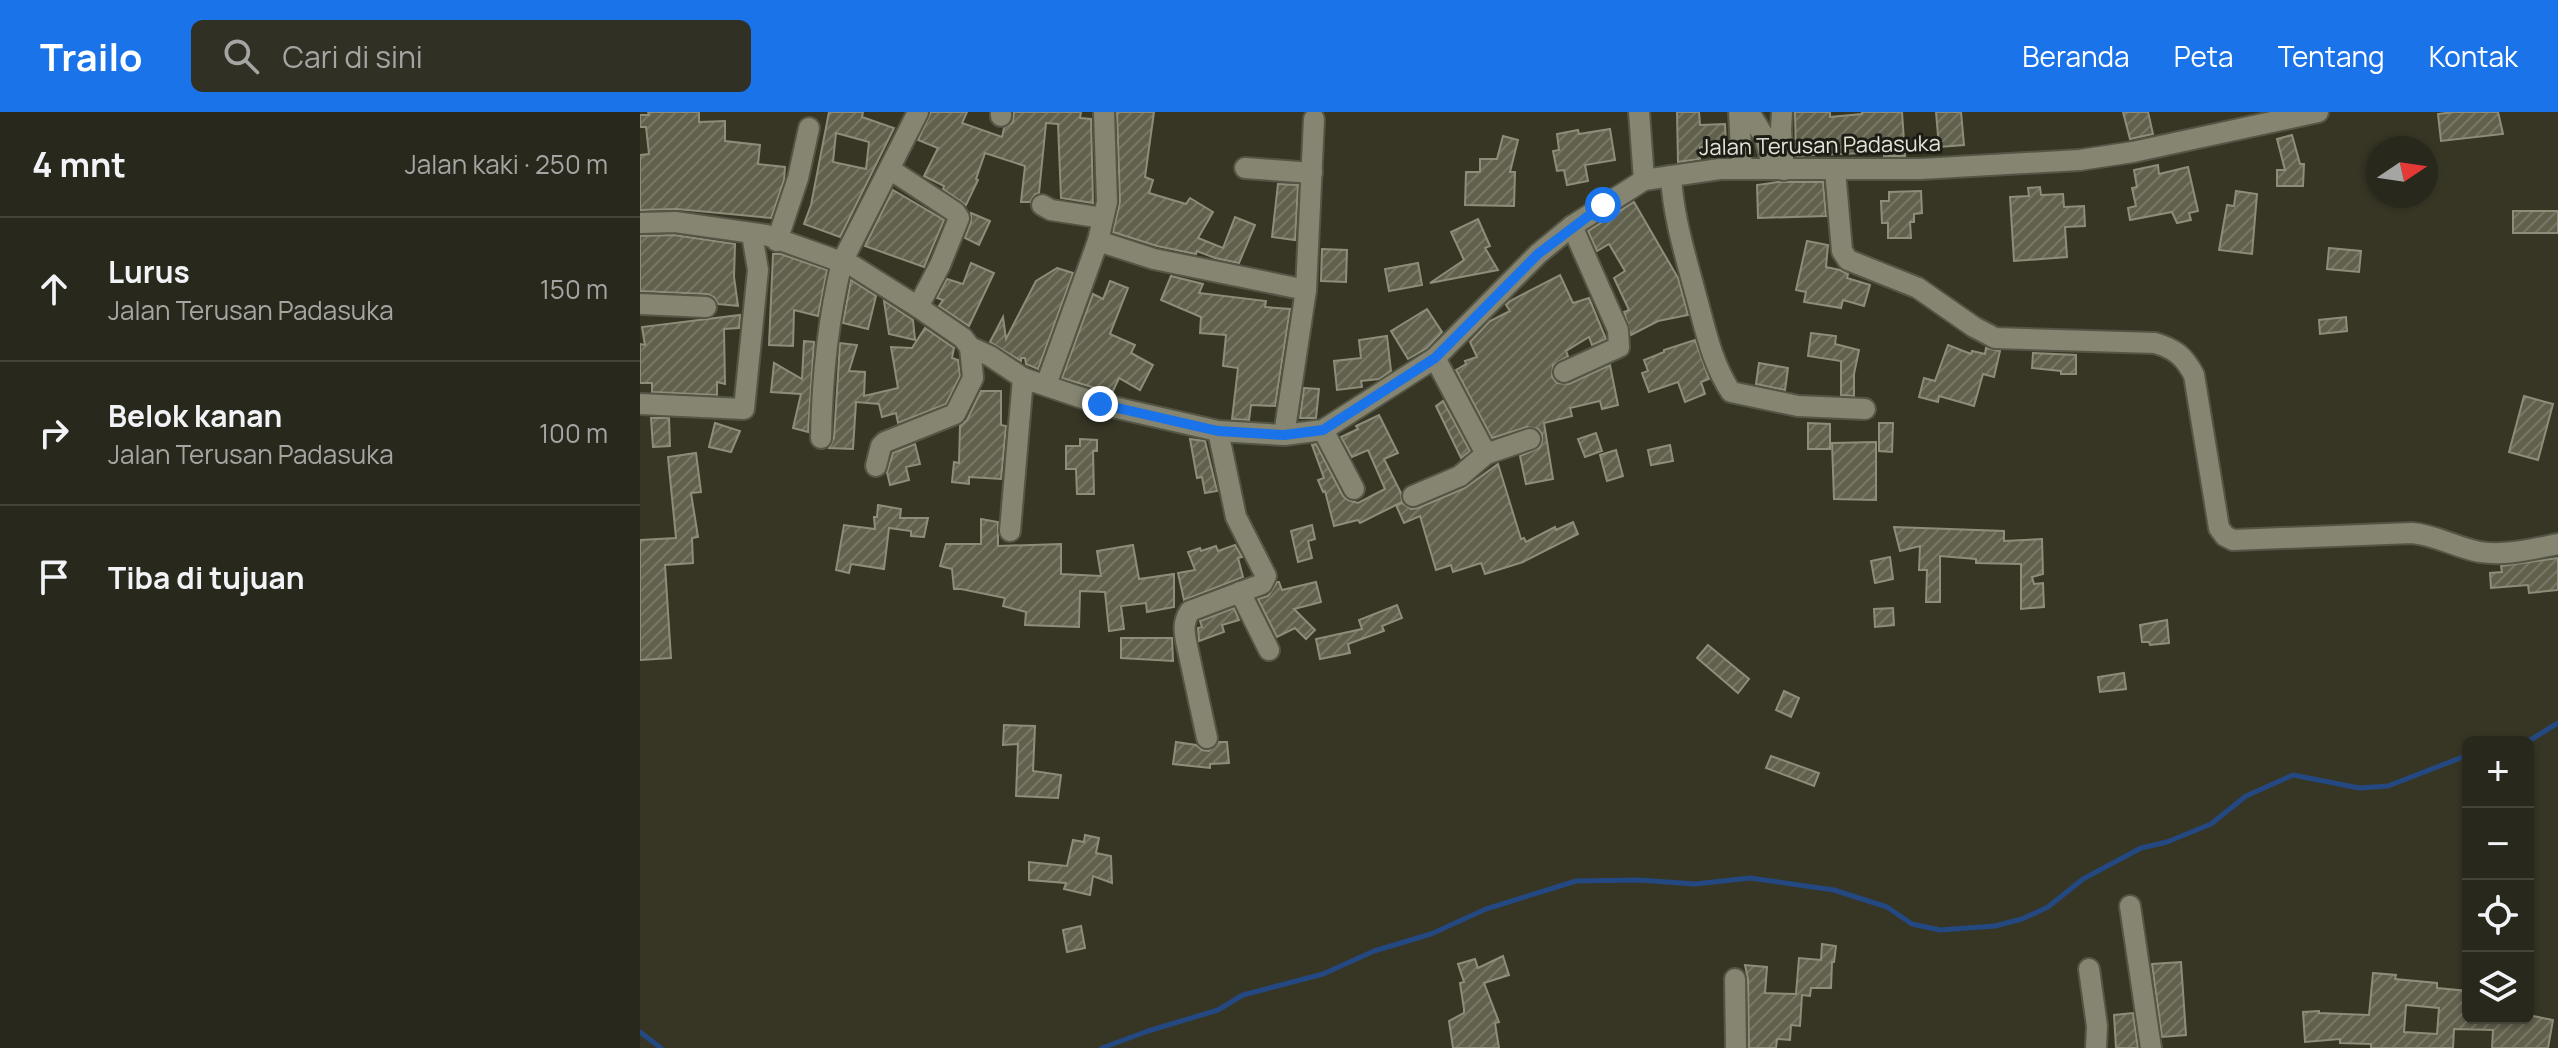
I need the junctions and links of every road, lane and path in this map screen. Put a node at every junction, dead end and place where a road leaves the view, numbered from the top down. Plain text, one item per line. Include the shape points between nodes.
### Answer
1 (918, 112) edge
2 (1104, 112) edge
3 (1639, 112) edge
4 (1739, 112) edge
5 (1749, 112) edge
6 (1782, 112) edge
7 (2318, 112) edge
8 (2279, 116) edge
9 (1314, 119) dead end
10 (809, 128) dead end
11 (1245, 168) dead end
12 (1742, 169) junction
13 (891, 170) junction
14 (1779, 170) junction
15 (1835, 170) junction
16 (1312, 173) junction
17 (1671, 176) junction
18 (1644, 180) junction
19 (1042, 205) dead end
20 (1103, 218) junction
21 (640, 223) edge
22 (1572, 226) junction
23 (752, 234) junction
24 (777, 241) junction
25 (1098, 241) junction
26 (842, 262) junction
27 (1306, 290) junction
28 (640, 304) edge
29 (706, 307) dead end
30 (918, 307) junction
31 (970, 347) junction
32 (1435, 358) junction
33 (1564, 372) dead end
34 (1023, 378) junction
35 (1046, 385) junction
36 (640, 404) edge
37 (1865, 409) dead end
38 (1323, 430) junction
39 (1218, 431) junction
40 (1284, 435) junction
41 (821, 438) dead end
42 (1530, 439) dead end
43 (1486, 454) junction
44 (876, 466) dead end
45 (1354, 489) dead end
46 (1413, 496) dead end
47 (1010, 531) dead end
48 (2558, 544) edge
49 (1240, 592) junction
50 (1269, 650) dead end
51 (1207, 738) dead end
52 (2130, 906) dead end
53 (2089, 969) dead end
54 (1735, 979) dead end
55 (1736, 1048) edge
56 (2096, 1048) edge
57 (2151, 1048) edge

1 - 13 street
2 - 20 street
3 - 18 street
4 - 12 street
5 - 14 street
6 - 14 street
7 - 8 street, Jalan Terusan Padasuka
8 - 15 street, Jalan Terusan Padasuka via 2080,160
9 - 16 street
10 - 24 street
11 - 16 street
12 - 14 street, Jalan Terusan Padasuka
12 - 17 street, Jalan Terusan Padasuka
13 - 26 street
13 - 30 street via 959,218
14 - 15 street, Jalan Terusan Padasuka
15 - 48 street via 1842,251 1848,260 1918,288 1995,338 2155,343 2185,359 2194,375 2219,528 2225,536 2233,540 2429,534 2492,553
16 - 27 street
17 - 18 street, Jalan Terusan Padasuka
17 - 37 street via 1706,334 1717,372 1731,392 1798,406
18 - 22 street, Jalan Terusan Padasuka
19 - 20 street
20 - 25 street
21 - 23 street, Jalan Terusan Padasuka via 675,222
22 - 32 street, Jalan Terusan Padasuka
22 - 33 street via 1618,330 1619,347
23 - 24 street, Jalan Terusan Padasuka
23 - 36 street via 758,270 744,409
24 - 26 street, Jalan Terusan Padasuka
25 - 27 street via 1154,259
25 - 35 street
26 - 30 street, Jalan Terusan Padasuka
26 - 41 street via 822,384
27 - 40 street
28 - 29 street
30 - 31 street, Jalan Terusan Padasuka
31 - 34 street, Jalan Terusan Padasuka
31 - 44 street via 973,378 955,414 885,442
32 - 38 street, Jalan Terusan Padasuka
32 - 43 street
34 - 35 street, Jalan Terusan Padasuka
34 - 47 street
35 - 39 street, Jalan Terusan Padasuka via 1100,404
38 - 40 street, Jalan Terusan Padasuka
38 - 45 street
39 - 40 street, Jalan Terusan Padasuka
39 - 49 street via 1236,517 1266,576 1262,584
42 - 43 street
43 - 46 street via 1460,476
49 - 50 street
49 - 51 street via 1190,611 1184,626
52 - 57 street
53 - 56 street
54 - 55 street

